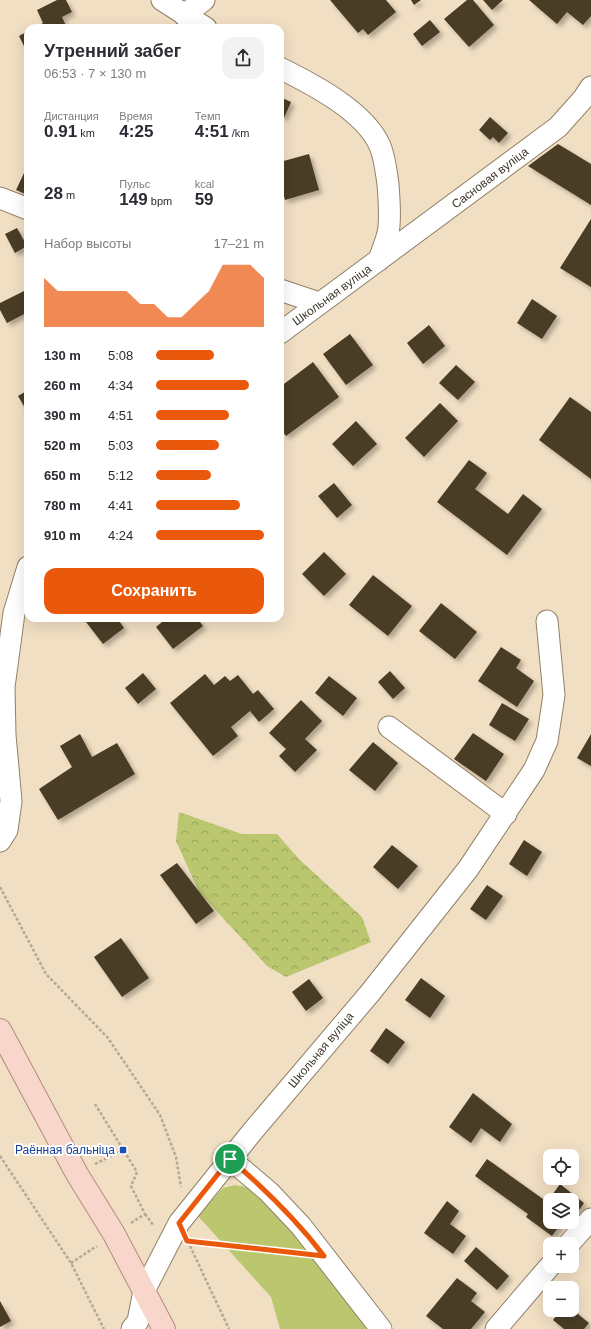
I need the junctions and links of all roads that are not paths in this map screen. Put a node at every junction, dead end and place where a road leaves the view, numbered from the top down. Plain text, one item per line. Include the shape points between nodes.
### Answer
1 (162, 0) edge
2 (204, 0) edge
3 (184, 15) junction
4 (199, 24) edge
5 (284, 70) edge
6 (591, 87) edge
7 (0, 198) edge
8 (24, 207) edge
9 (379, 260) junction
10 (284, 291) edge
11 (319, 303) junction
12 (284, 330) edge
13 (24, 580) edge
14 (547, 621) dead end
15 (389, 727) dead end
16 (4, 764) edge
17 (506, 814) junction
18 (0, 841) edge
19 (0, 1030) edge
20 (230, 1159) junction
21 (591, 1219) edge
22 (575, 1237) edge
23 (544, 1273) edge
24 (144, 1291) junction
25 (132, 1329) edge
26 (164, 1329) edge
27 (381, 1329) edge
28 (496, 1329) edge

1 - 3 street
2 - 3 street
3 - 4 street
5 - 9 street, Школьная вуліца via 315,85 343,105 371,131 379,145 385,163 389,194 388,232
6 - 9 street, Сасновая вуліца via 558,127
7 - 8 street
9 - 11 street, Школьная вуліца
10 - 11 street
11 - 12 street, Школьная вуліца
13 - 16 street via 14,613 4,687
14 - 17 street, Школьная вуліца via 554,695 547,741 534,770
15 - 17 street
16 - 18 street via 11,801 7,830
17 - 20 street, Школьная вуліца via 468,869 370,993
19 - 24 main road via 77,1174 114,1234
20 - 24 street, Школьная вуліца via 179,1223
20 - 27 street via 269,1192 301,1226
21 - 22 street
23 - 28 street
24 - 25 street, Школьная вуліца via 138,1321
24 - 26 main road

